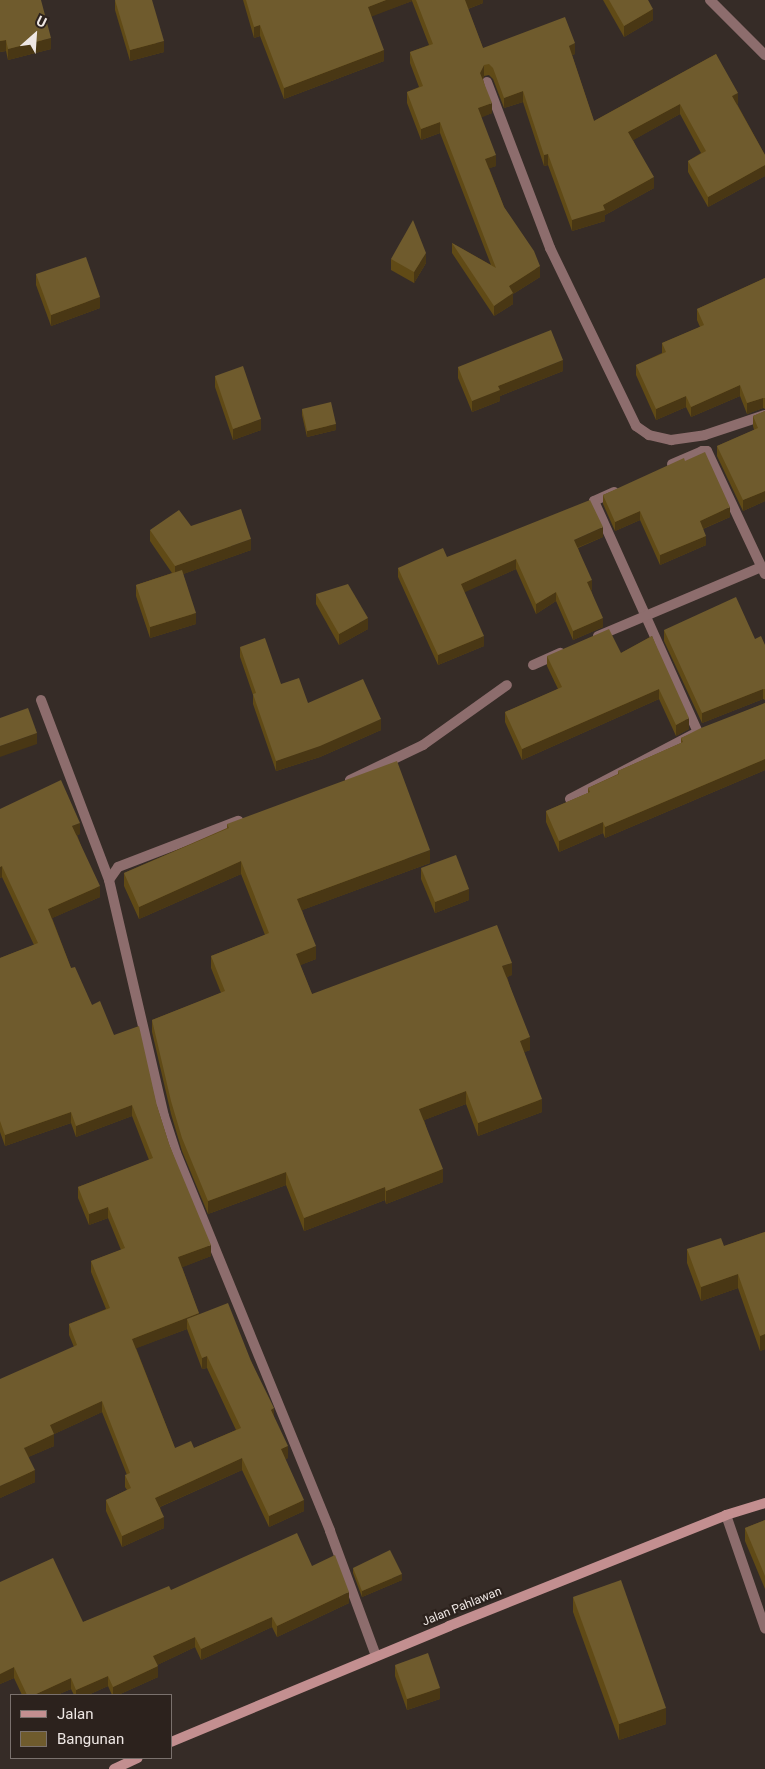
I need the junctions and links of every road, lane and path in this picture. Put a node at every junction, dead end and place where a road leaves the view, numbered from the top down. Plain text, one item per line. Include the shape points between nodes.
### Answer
1 (710, 0) edge
2 (765, 55) edge
3 (487, 82) dead end
4 (765, 414) edge
5 (666, 467) edge
6 (621, 488) edge
7 (763, 570) edge
8 (644, 616) junction
9 (584, 642) edge
10 (568, 650) edge
11 (534, 665) dead end
12 (506, 685) dead end
13 (41, 700) dead end
14 (339, 785) edge
15 (570, 799) edge
16 (248, 818) edge
17 (109, 880) junction
18 (765, 1503) edge
19 (726, 1515) junction
20 (765, 1628) edge
21 (376, 1656) junction
22 (172, 1742) edge
23 (136, 1759) edge
24 (114, 1769) edge

1 - 2 street
3 - 4 street via 550,248 636,426 671,440 705,435
5 - 7 street via 707,451
6 - 8 street via 589,503
7 - 8 street
8 - 9 street
8 - 15 street via 702,730
10 - 11 street
12 - 14 street via 423,745
13 - 17 street
16 - 17 street via 118,867
17 - 21 street via 164,1116 176,1153 330,1531
18 - 19 street, Jalan Pahlawan
19 - 20 street
19 - 21 street, Jalan Pahlawan
21 - 22 street, Jalan Pahlawan
23 - 24 street

